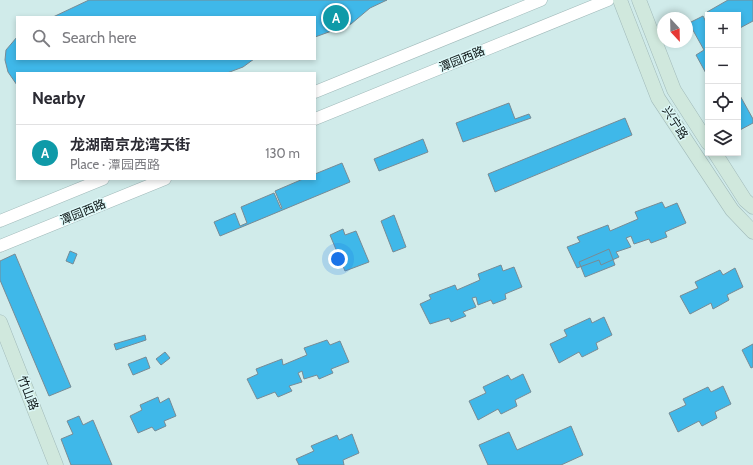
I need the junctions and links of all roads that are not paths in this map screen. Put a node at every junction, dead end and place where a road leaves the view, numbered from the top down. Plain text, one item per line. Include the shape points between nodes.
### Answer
1 (541, 0) edge
2 (608, 0) edge
3 (620, 0) edge
4 (638, 0) edge
5 (316, 92) edge
6 (316, 118) edge
7 (705, 138) edge
8 (717, 156) edge
9 (101, 180) edge
10 (163, 180) edge
11 (753, 208) edge
12 (0, 221) edge
13 (753, 232) edge
14 (0, 246) edge
15 (0, 322) edge
16 (56, 465) edge

1 - 5 street, 潭园西路
2 - 6 street, 潭园西路
3 - 13 main road, 兴宁路 via 658,98 732,210
4 - 7 main road, 兴宁路 via 674,90
8 - 11 main road via 745,200
9 - 12 street, 潭园西路
10 - 14 street, 潭园西路
15 - 16 main road, 竹山路

